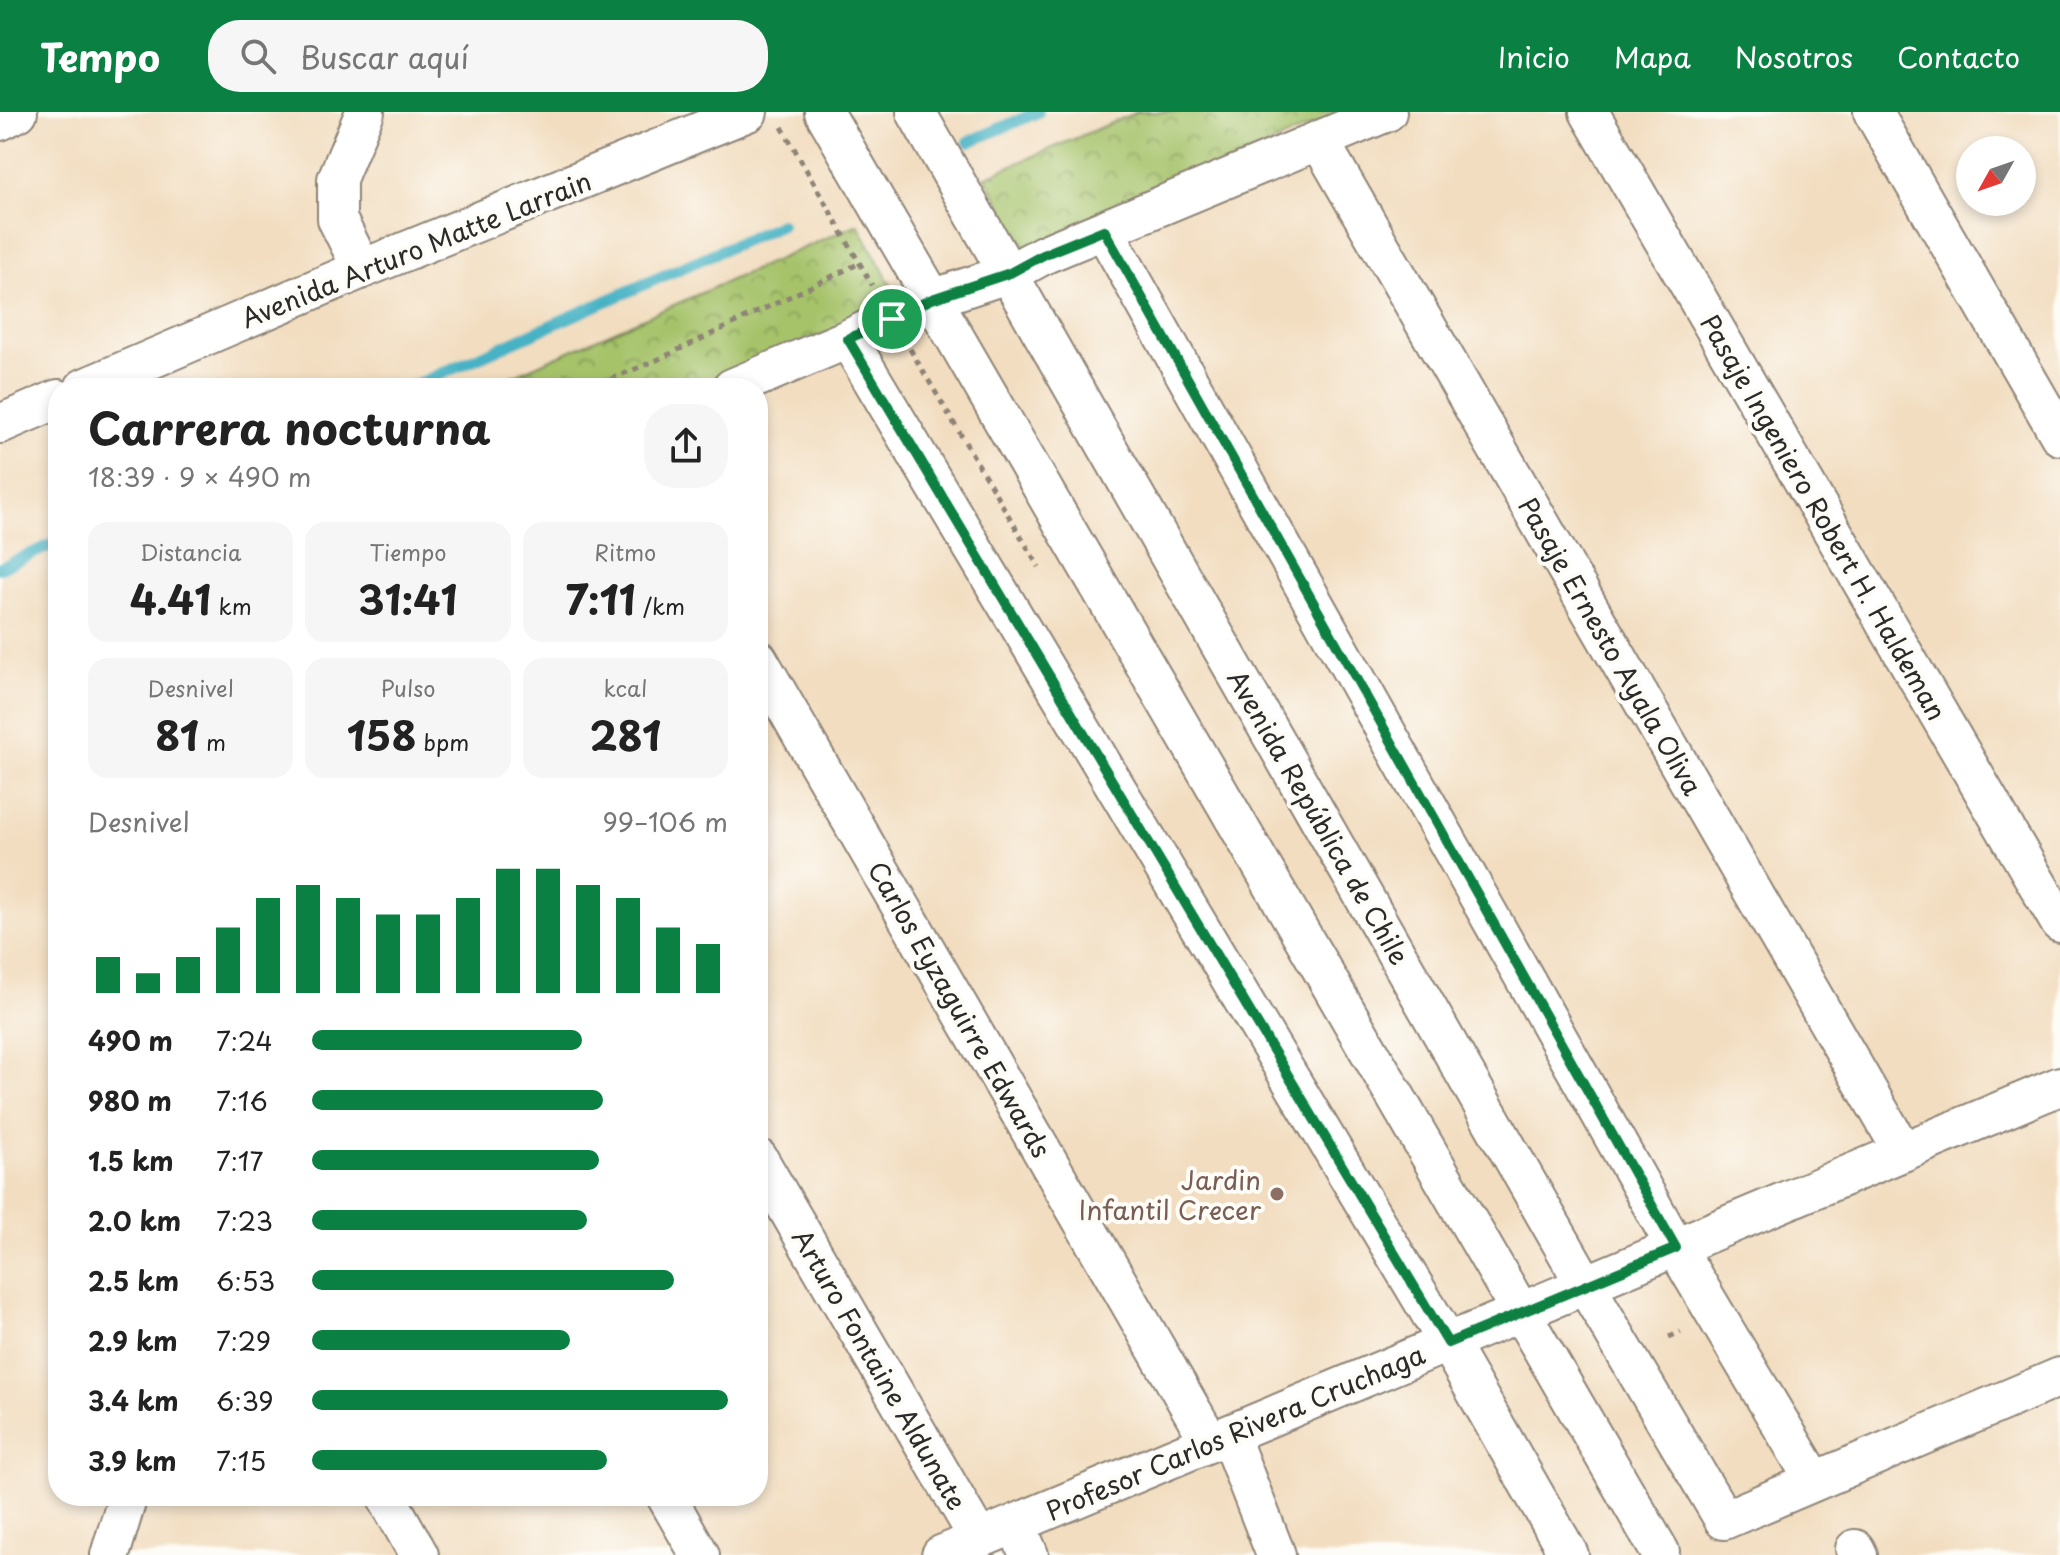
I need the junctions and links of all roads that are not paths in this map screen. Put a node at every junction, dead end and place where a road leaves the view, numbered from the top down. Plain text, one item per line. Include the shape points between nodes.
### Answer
1 (18, 112) edge
2 (365, 112) edge
3 (824, 112) edge
4 (916, 112) edge
5 (1387, 112) edge
6 (1589, 112) edge
7 (1873, 112) edge
8 (732, 115) edge
9 (0, 121) edge
10 (1319, 140) junction
11 (1104, 230) junction
12 (362, 269) junction
13 (1010, 273) junction
14 (932, 299) junction
15 (848, 339) junction
16 (107, 378) edge
17 (756, 378) edge
18 (48, 403) edge
19 (0, 424) edge
20 (2060, 436) edge
21 (768, 676) edge
22 (2060, 923) edge
23 (2060, 1086) edge
24 (1903, 1152) junction
25 (768, 1175) edge
26 (1676, 1248) junction
27 (1586, 1286) junction
28 (1521, 1313) junction
29 (1448, 1343) junction
30 (2060, 1377) edge
31 (1220, 1438) junction
32 (1814, 1480) junction
33 (125, 1506) edge
34 (392, 1506) edge
35 (672, 1506) edge
36 (979, 1539) junction
37 (1022, 1540) edge
38 (1660, 1552) dead end
39 (110, 1555) edge
40 (419, 1555) edge
41 (700, 1555) edge
42 (941, 1555) edge
43 (1276, 1555) edge
44 (1569, 1555) edge

1 - 9 street
2 - 12 street via 337,179 337,219
3 - 14 street
4 - 13 street, Avenida República de Chile
5 - 10 street
6 - 22 street, Pasaje Ingeniero Robert H. Haldeman
7 - 20 street
8 - 12 street, Avenida Arturo Matte Larrain
10 - 11 street
10 - 24 street, Pasaje Ernesto Ayala Oliva
11 - 13 street
11 - 26 street
12 - 16 street, Avenida Arturo Matte Larrain
13 - 14 street
13 - 27 street, Avenida República de Chile
14 - 15 street
14 - 28 street
15 - 17 street
15 - 29 street
18 - 19 street
21 - 31 street, Carlos Eyzaguirre Edwards
23 - 24 street, Profesor Carlos Rivera Cruchaga
24 - 26 street, Profesor Carlos Rivera Cruchaga
25 - 36 street, Arturo Fontaine Aldunate
26 - 27 street, Profesor Carlos Rivera Cruchaga
26 - 32 street
27 - 28 street, Profesor Carlos Rivera Cruchaga
27 - 32 street, Avenida República de Chile via 1724,1520
28 - 29 street, Profesor Carlos Rivera Cruchaga
28 - 38 street
29 - 31 street, Profesor Carlos Rivera Cruchaga
29 - 44 street
30 - 32 street
31 - 37 street, Profesor Carlos Rivera Cruchaga
31 - 43 street, Carlos Eyzaguirre Edwards
33 - 39 street
34 - 40 street
35 - 41 street
36 - 37 street, Profesor Carlos Rivera Cruchaga
36 - 42 street, Profesor Carlos Rivera Cruchaga

